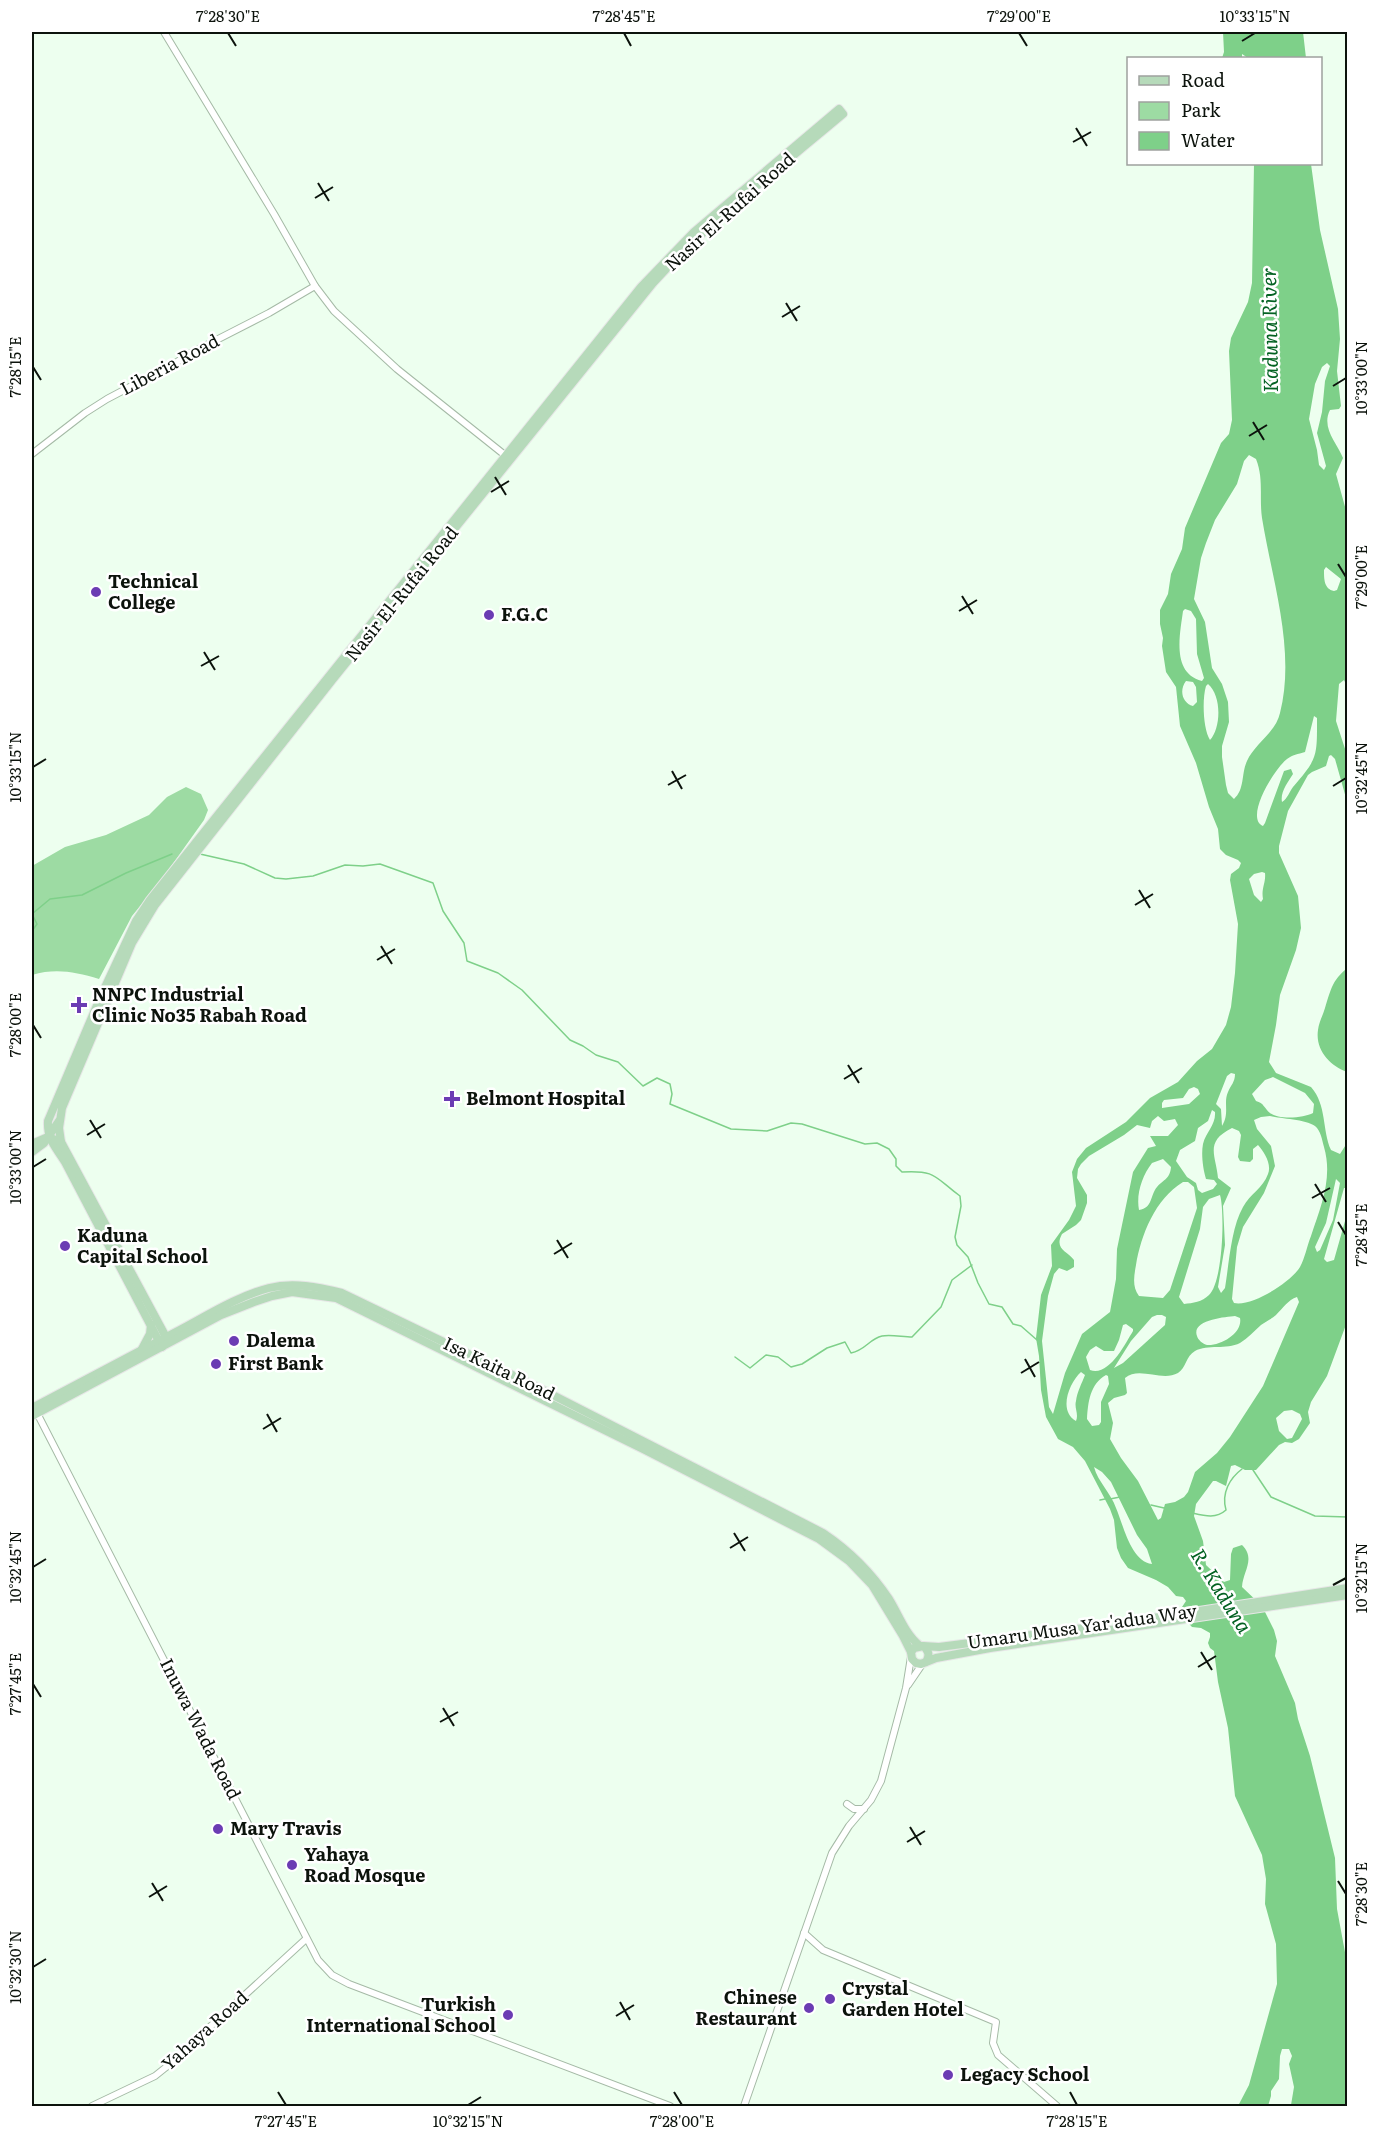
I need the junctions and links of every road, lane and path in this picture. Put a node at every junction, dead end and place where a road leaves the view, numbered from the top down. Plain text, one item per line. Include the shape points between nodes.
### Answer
1 (164, 32) edge
2 (843, 114) dead end
3 (773, 169) junction
4 (315, 286) junction
5 (597, 347) junction
6 (32, 454) edge
7 (506, 456) junction
8 (452, 528) junction
9 (215, 823) junction
10 (60, 1120) junction
11 (48, 1121) junction
12 (48, 1137) junction
13 (61, 1142) junction
14 (33, 1147) edge
15 (59, 1152) junction
16 (154, 1325) junction
17 (176, 1332) junction
18 (164, 1342) junction
19 (141, 1350) junction
20 (33, 1412) edge
21 (791, 1520) junction
22 (1347, 1588) edge
23 (1347, 1594) edge
24 (1290, 1600) junction
25 (1113, 1627) junction
26 (922, 1646) junction
27 (911, 1655) junction
28 (925, 1662) junction
29 (906, 1688) junction
30 (847, 1804) dead end
31 (864, 1808) junction
32 (804, 1933) junction
33 (306, 1939) junction
34 (92, 2106) edge
35 (670, 2106) edge
36 (744, 2106) edge
37 (1057, 2106) edge

1 - 4 street
2 - 3 main road via 839,109
3 - 5 main road, Nasir El-Rufai Road via 684,250
3 - 5 main road, Nasir El-Rufai Road via 708,220 662,264
4 - 6 street, Liberia Road via 107,399
4 - 7 street via 334,311 372,347
5 - 7 main road, Nasir El-Rufai Road
5 - 8 main road, Nasir El-Rufai Road
7 - 8 main road, Nasir El-Rufai Road
8 - 9 main road, Nasir El-Rufai Road
9 - 10 main road, Nasir El-Rufai Road via 132,943
9 - 11 main road, Nasir El-Rufai Road via 136,921
10 - 12 main road, Nasir El-Rufai Road
10 - 13 main road
11 - 12 main road, Nasir El-Rufai Road
11 - 14 main road
12 - 13 main road
12 - 14 main road, Nasir El-Rufai Road
12 - 15 main road
13 - 16 main road
14 - 15 main road
15 - 16 main road
16 - 17 main road
16 - 18 main road
16 - 19 main road
17 - 18 main road, Isa Kaita Road
17 - 21 main road, Isa Kaita Road via 270,1288 320,1287 342,1293 530,1384
18 - 19 main road, Isa Kaita Road
18 - 20 main road, Isa Kaita Road
18 - 21 main road, Isa Kaita Road via 272,1296 292,1292 336,1298
19 - 20 main road, Isa Kaita Road
20 - 33 street, Inuwa Wada Road
21 - 26 main road, Isa Kaita Road via 823,1533 855,1556 877,1582 907,1633
21 - 27 main road, Isa Kaita Road via 860,1571 884,1604
22 - 24 main road, Umaru Musa Yar'adua Way
23 - 24 main road, Umaru Musa Yar'adua Way
24 - 25 main road, Umaru Musa Yar'adua Way
25 - 26 main road, Umaru Musa Yar'adua Way
25 - 28 main road, Umaru Musa Yar'adua Way
26 - 27 main road via 914,1648
26 - 28 main road via 929,1653
27 - 28 main road via 916,1663
27 - 29 street
28 - 29 street
29 - 31 street via 881,1781
30 - 31 street via 854,1809
31 - 32 street via 840,1839
32 - 36 street
32 - 37 street via 823,1950 996,2022 993,2043 998,2055
33 - 34 street, Yahaya Road via 155,2076
33 - 35 street, Inuwa Wada Road via 332,1975 350,1984

